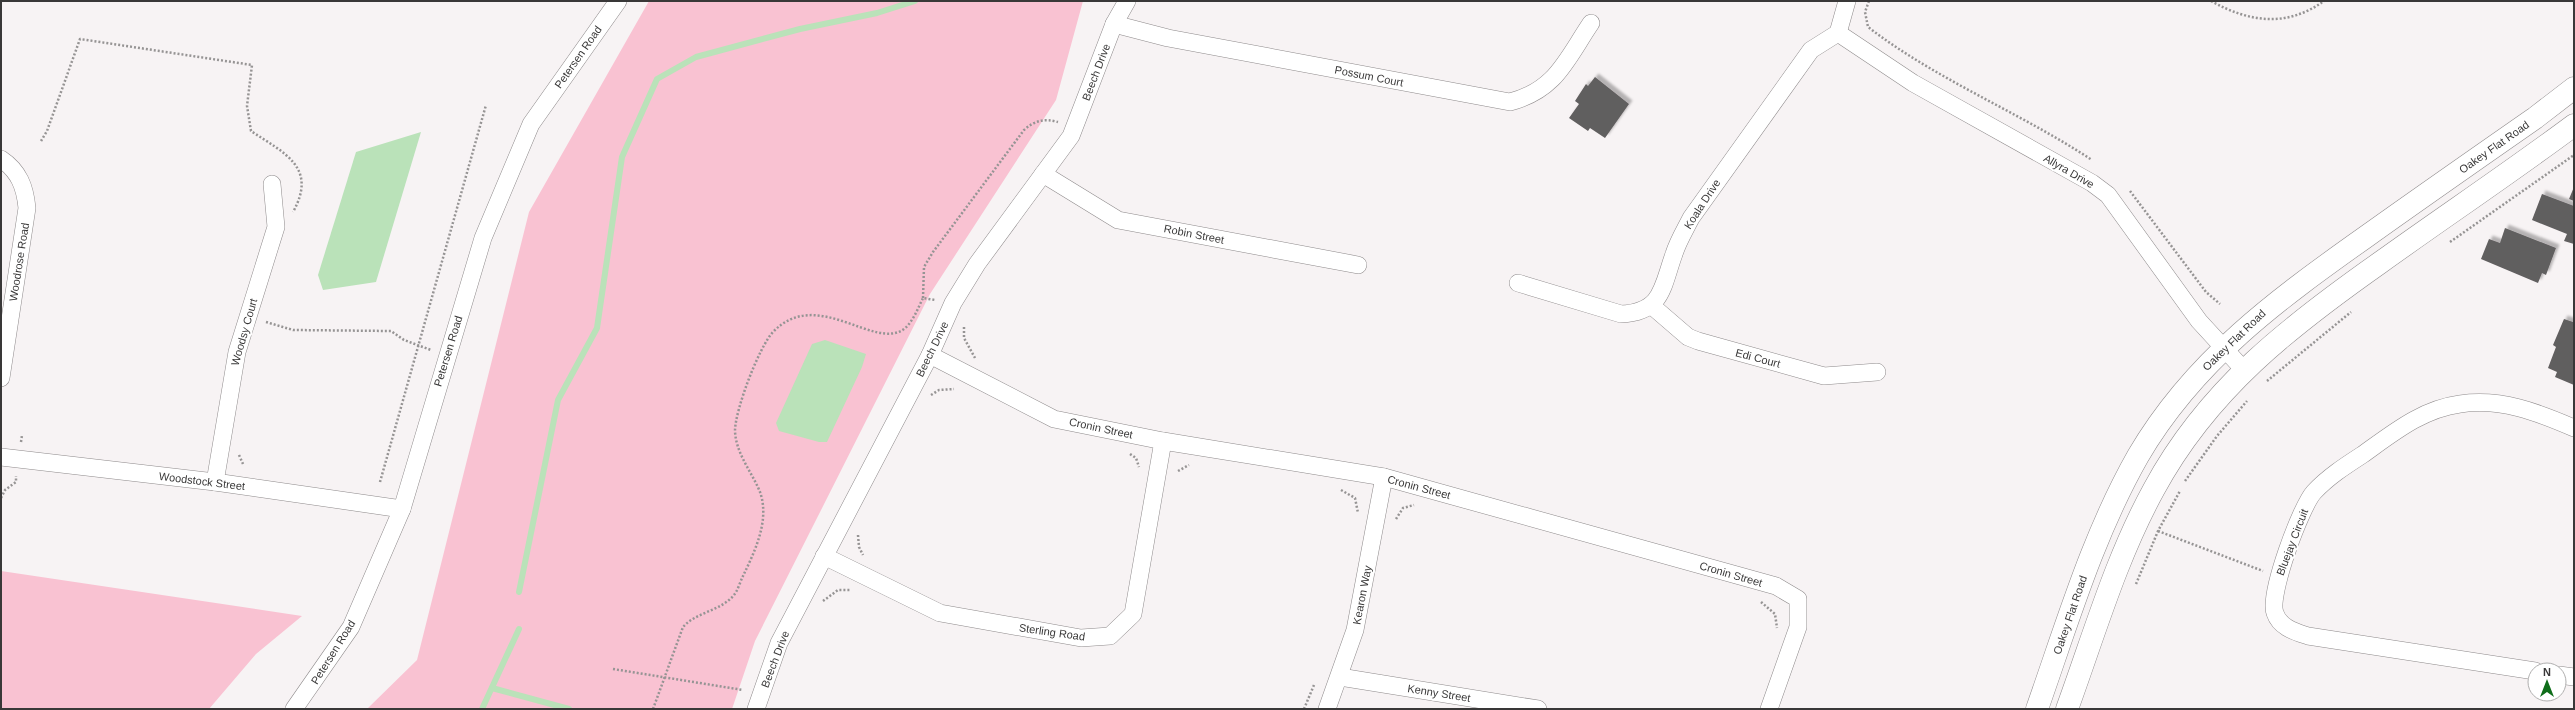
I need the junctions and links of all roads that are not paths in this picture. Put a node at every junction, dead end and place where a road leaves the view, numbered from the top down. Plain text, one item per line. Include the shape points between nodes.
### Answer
1 (618, 1) edge
2 (1127, 1) edge
3 (1847, 1) edge
4 (1591, 23) dead end
5 (1114, 24) junction
6 (1838, 33) junction
7 (2574, 88) edge
8 (2574, 125) edge
9 (1, 159) edge
10 (1043, 174) junction
11 (272, 184) dead end
12 (1358, 265) dead end
13 (1518, 283) dead end
14 (1652, 306) junction
15 (2222, 348) junction
16 (930, 354) junction
17 (2244, 370) junction
18 (1877, 372) dead end
19 (1, 378) edge
20 (2574, 428) edge
21 (1163, 441) junction
22 (1, 457) edge
23 (1384, 477) junction
24 (215, 482) junction
25 (402, 509) junction
26 (824, 556) junction
27 (2527, 670) edge
28 (1340, 677) junction
29 (759, 701) edge
30 (294, 709) edge
31 (1327, 709) edge
32 (1538, 709) edge
33 (1770, 709) edge
34 (2037, 709) edge
35 (2068, 709) edge

1 - 25 street, Petersen Road via 531,124 483,238
2 - 5 street, Beech Drive
3 - 6 street
4 - 5 street, Possum Court via 1552,81 1532,96 1510,102 1168,38
5 - 10 street, Beech Drive via 1071,136
6 - 14 street, Koala Drive via 1811,50 1691,218 1680,239 1661,295
6 - 15 street, Allyra Drive via 1913,83 2092,183 2108,195 2195,316
7 - 15 main road, Oakey Flat Road via 2282,297
8 - 17 main road via 2315,309 2280,336
9 - 19 street, Woodrose Road via 19,171 27,208
10 - 12 street, Robin Street via 1118,220
10 - 16 street, Beech Drive via 977,264 953,303
11 - 24 street, Woodsy Court via 276,227 237,352
13 - 14 street via 1621,314 1637,313
14 - 18 street, Edi Court via 1688,337 1698,341 1824,376
15 - 17 street, Allyra Drive
15 - 34 main road, Oakey Flat Road via 2174,404 2143,448 2123,484 2091,558
16 - 21 street, Cronin Street via 1054,419
16 - 26 street, Beech Drive
17 - 35 main road via 2193,428 2154,488 2113,580
20 - 27 street, Bluejay Circuit via 2522,408 2483,402 2444,406 2422,415 2328,479 2313,493 2304,507 2274,592 2275,613 2281,623 2293,632
21 - 23 street, Cronin Street
21 - 26 street, Sterling Road via 1133,614 1110,636 1081,638 940,614
22 - 24 street, Woodstock Street
23 - 28 street, Kearon Way via 1356,630
23 - 33 street, Cronin Street via 1776,586 1798,599 1798,627
24 - 25 street, Woodstock Street
25 - 30 street, Petersen Road via 351,627
26 - 29 street, Beech Drive via 779,643
28 - 31 street, Kearon Way
28 - 32 street, Kenny Street

